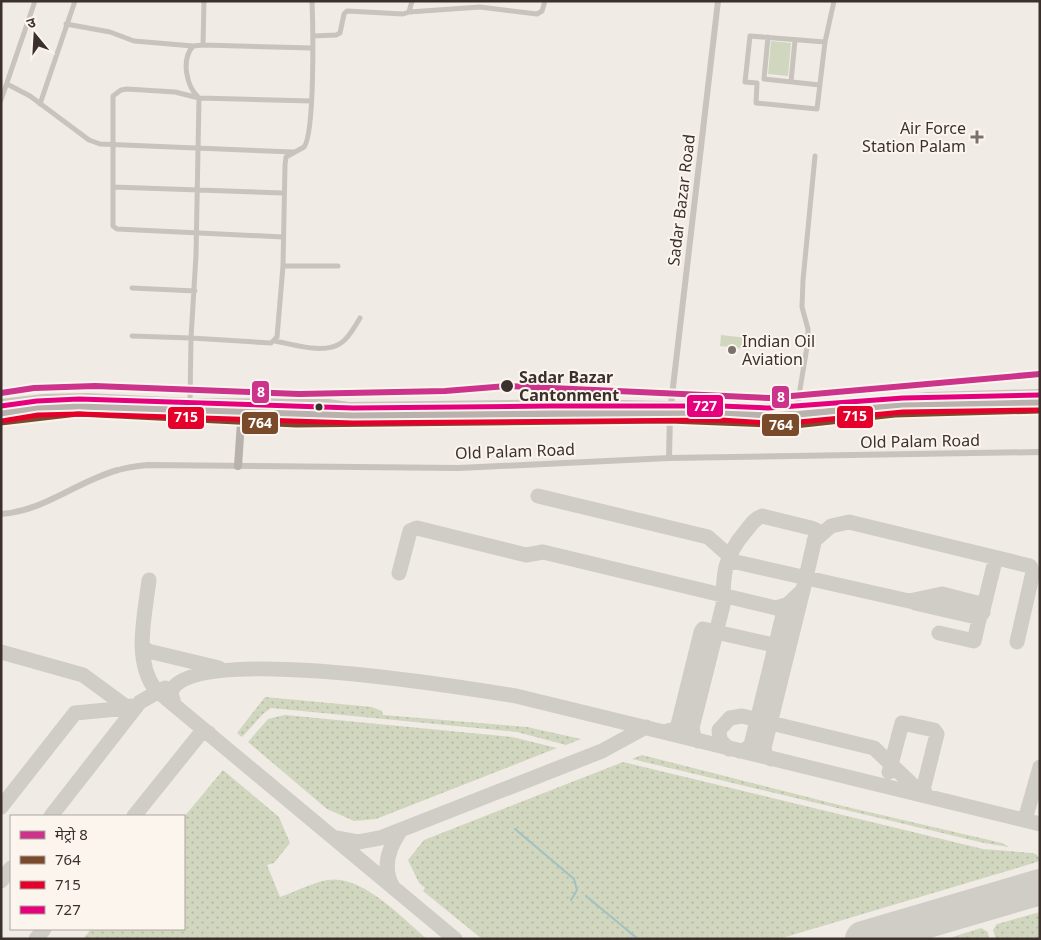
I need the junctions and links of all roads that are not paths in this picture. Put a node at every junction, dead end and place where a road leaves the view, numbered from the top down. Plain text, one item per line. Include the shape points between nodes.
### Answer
1 (36, 1) edge
2 (75, 1) edge
3 (204, 1) edge
4 (312, 1) edge
5 (412, 1) edge
6 (545, 1) edge
7 (718, 1) edge
8 (834, 1) edge
9 (409, 12) junction
10 (66, 24) junction
11 (313, 36) junction
12 (768, 37) junction
13 (795, 40) junction
14 (825, 42) junction
15 (203, 45) junction
16 (192, 46) junction
17 (312, 48) junction
18 (764, 79) junction
19 (791, 82) junction
20 (758, 83) junction
21 (7, 84) junction
22 (820, 85) junction
23 (199, 98) junction
24 (1, 100) edge
25 (312, 101) junction
26 (40, 104) junction
27 (111, 146) junction
28 (198, 148) junction
29 (294, 152) junction
30 (815, 156) dead end
31 (113, 187) junction
32 (198, 192) junction
33 (283, 193) junction
34 (196, 232) junction
35 (283, 237) junction
36 (283, 266) junction
37 (338, 266) dead end
38 (132, 288) dead end
39 (195, 291) junction
40 (360, 318) dead end
41 (132, 336) dead end
42 (191, 338) junction
43 (275, 341) junction
44 (1026, 392) junction
45 (1040, 392) edge
46 (190, 401) junction
47 (1, 402) edge
48 (1027, 402) junction
49 (1040, 402) edge
50 (671, 403) junction
51 (797, 407) junction
52 (1040, 411) edge
53 (1, 414) edge
54 (669, 417) junction
55 (241, 422) junction
56 (1, 423) edge
57 (1040, 452) edge
58 (668, 458) junction
59 (238, 466) junction
60 (1, 514) edge

1 - 21 street
2 - 10 street
3 - 15 street
4 - 11 street
5 - 9 street
6 - 9 street via 542,11 537,14 480,7
7 - 50 street, Sadar Bazar Road
8 - 14 street
9 - 11 street via 347,11 340,33
10 - 16 street via 110,32 134,41
10 - 26 street
11 - 17 street
12 - 13 street
12 - 18 street
12 - 20 street via 750,36 745,82
13 - 14 street
13 - 19 street
14 - 22 street
15 - 16 street
15 - 17 street
16 - 23 street via 187,84
17 - 25 street
18 - 19 street
18 - 20 street
19 - 22 street
20 - 22 street via 756,103 817,109
21 - 24 street
21 - 26 street
23 - 25 street
23 - 27 street via 175,92 121,90 113,96
23 - 28 street
25 - 29 street via 306,145
26 - 27 street via 89,140
27 - 28 street
27 - 31 street
28 - 29 street
28 - 32 street
29 - 33 street via 286,157
30 - 51 street via 803,280 802,307 808,341
31 - 32 street
31 - 34 street via 112,222 117,229
32 - 33 street
32 - 34 street
33 - 35 street
34 - 35 street
34 - 39 street
35 - 36 street
36 - 37 street
36 - 43 street
38 - 39 street
39 - 42 street
40 - 43 street via 340,344 328,348
41 - 42 street
42 - 43 street
42 - 46 street
44 - 45 street
44 - 48 main road
44 - 51 street via 928,395
46 - 47 street via 87,396
46 - 50 street via 349,405
48 - 49 main road
48 - 54 main road via 903,405 800,415
50 - 51 street
50 - 54 street, Sadar Bazar Road
52 - 54 main road via 895,415 796,426
53 - 54 main road via 79,406 353,416
54 - 55 main road via 353,425
54 - 58 street, Sadar Bazar Road
55 - 56 main road via 78,414
55 - 59 main road
57 - 58 street, Old Palam Road
58 - 59 street, Old Palam Road via 459,468
59 - 60 street, Old Palam Road via 129,467 22,512

